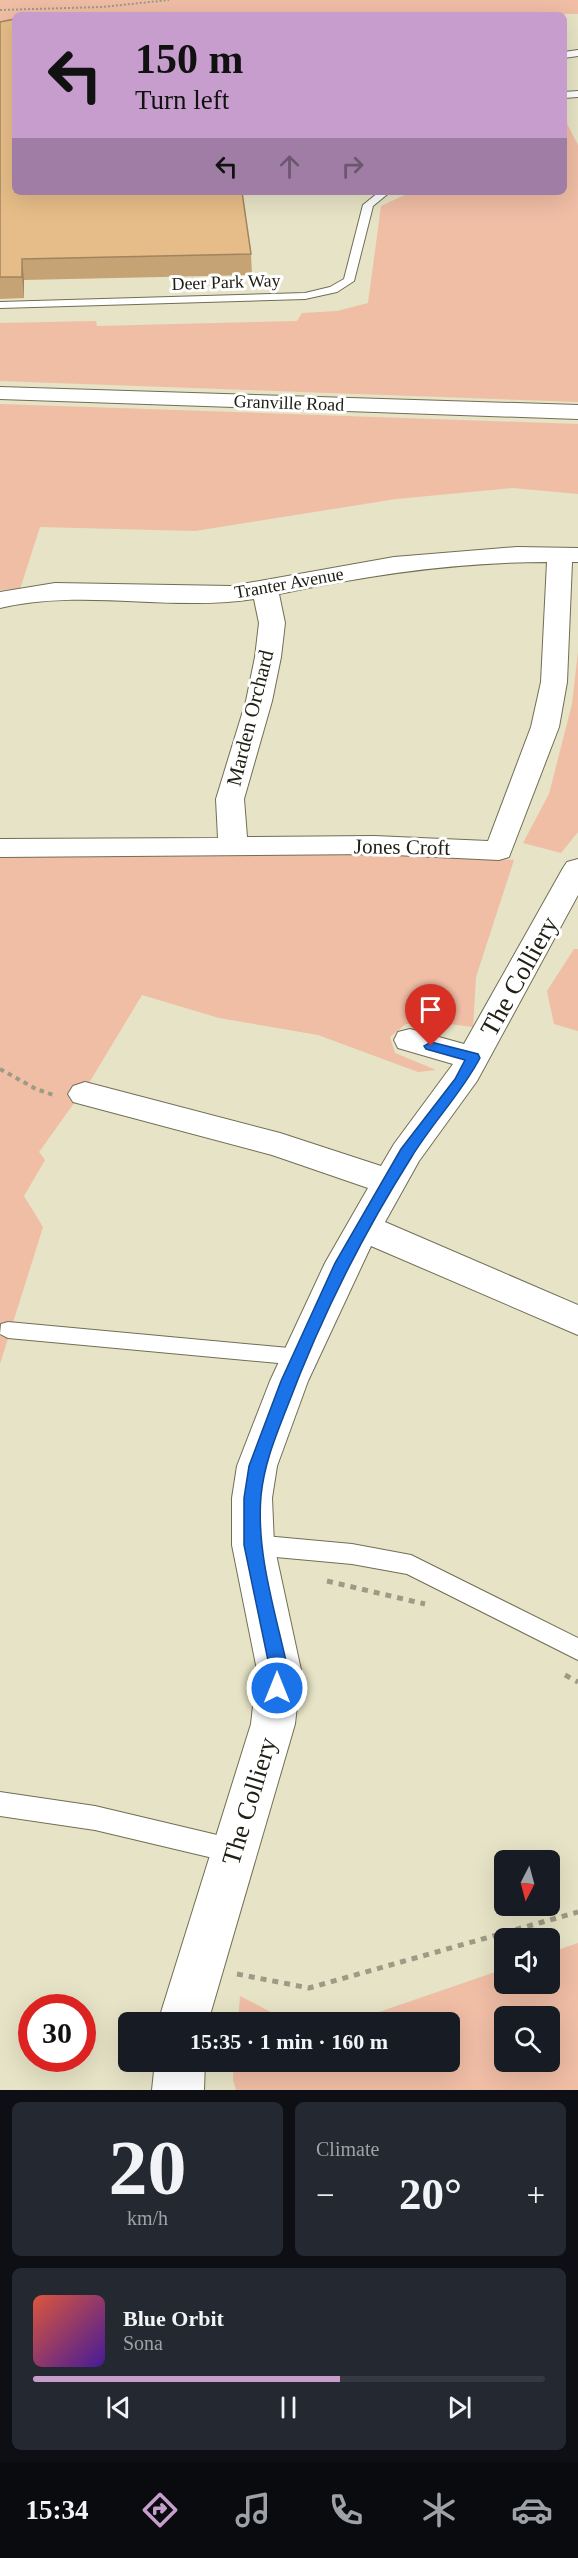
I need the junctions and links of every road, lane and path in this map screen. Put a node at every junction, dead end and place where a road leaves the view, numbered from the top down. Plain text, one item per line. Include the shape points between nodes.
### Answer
1 (169, 0) edge
2 (0, 10) edge
3 (381, 195) edge
4 (0, 305) edge
5 (0, 393) edge
6 (578, 412) edge
7 (569, 554) edge
8 (265, 589) junction
9 (0, 600) edge
10 (0, 848) edge
11 (233, 848) junction
12 (578, 868) edge
13 (410, 1040) dead end
14 (473, 1058) junction
15 (0, 1069) edge
16 (85, 1094) joint
17 (390, 1182) junction
18 (364, 1228) junction
19 (578, 1321) edge
20 (8, 1330) dead end
21 (300, 1357) junction
22 (253, 1545) junction
23 (321, 1580) dead end
24 (433, 1606) dead end
25 (578, 1650) edge
26 (557, 1671) dead end
27 (578, 1682) edge
28 (0, 1804) edge
29 (234, 1851) junction
30 (578, 1912) edge
31 (231, 1973) dead end
32 (186, 2012) edge
33 (179, 2072) edge
34 (178, 2090) edge

1 - 2 path via 102,7
3 - 4 lane, Deer Park Way via 368,205 350,281 333,290 305,297
5 - 6 street, Granville Road
7 - 8 street, Tranter Avenue via 464,556 334,574
7 - 11 street, Jones Croft via 554,682 544,727 499,851 427,846
8 - 9 street, Tranter Avenue via 204,596 55,590
8 - 11 street, Marden Orchard via 272,623 268,657 230,799
10 - 11 street, Jones Croft
12 - 14 street, The Colliery
13 - 14 street
14 - 17 street, The Colliery
15 - 16 path via 36,1089 75,1103
16 - 17 street via 280,1144
17 - 18 street, The Colliery
18 - 19 street
18 - 21 street, The Colliery via 343,1263
20 - 21 lane
21 - 22 street, The Colliery via 257,1466 252,1498
22 - 25 lane via 352,1554 411,1565
22 - 29 street, The Colliery via 279,1670 273,1724
23 - 24 path
26 - 27 path
28 - 29 lane via 95,1818
29 - 32 street, The Colliery
30 - 31 path via 309,1988
33 - 34 street

